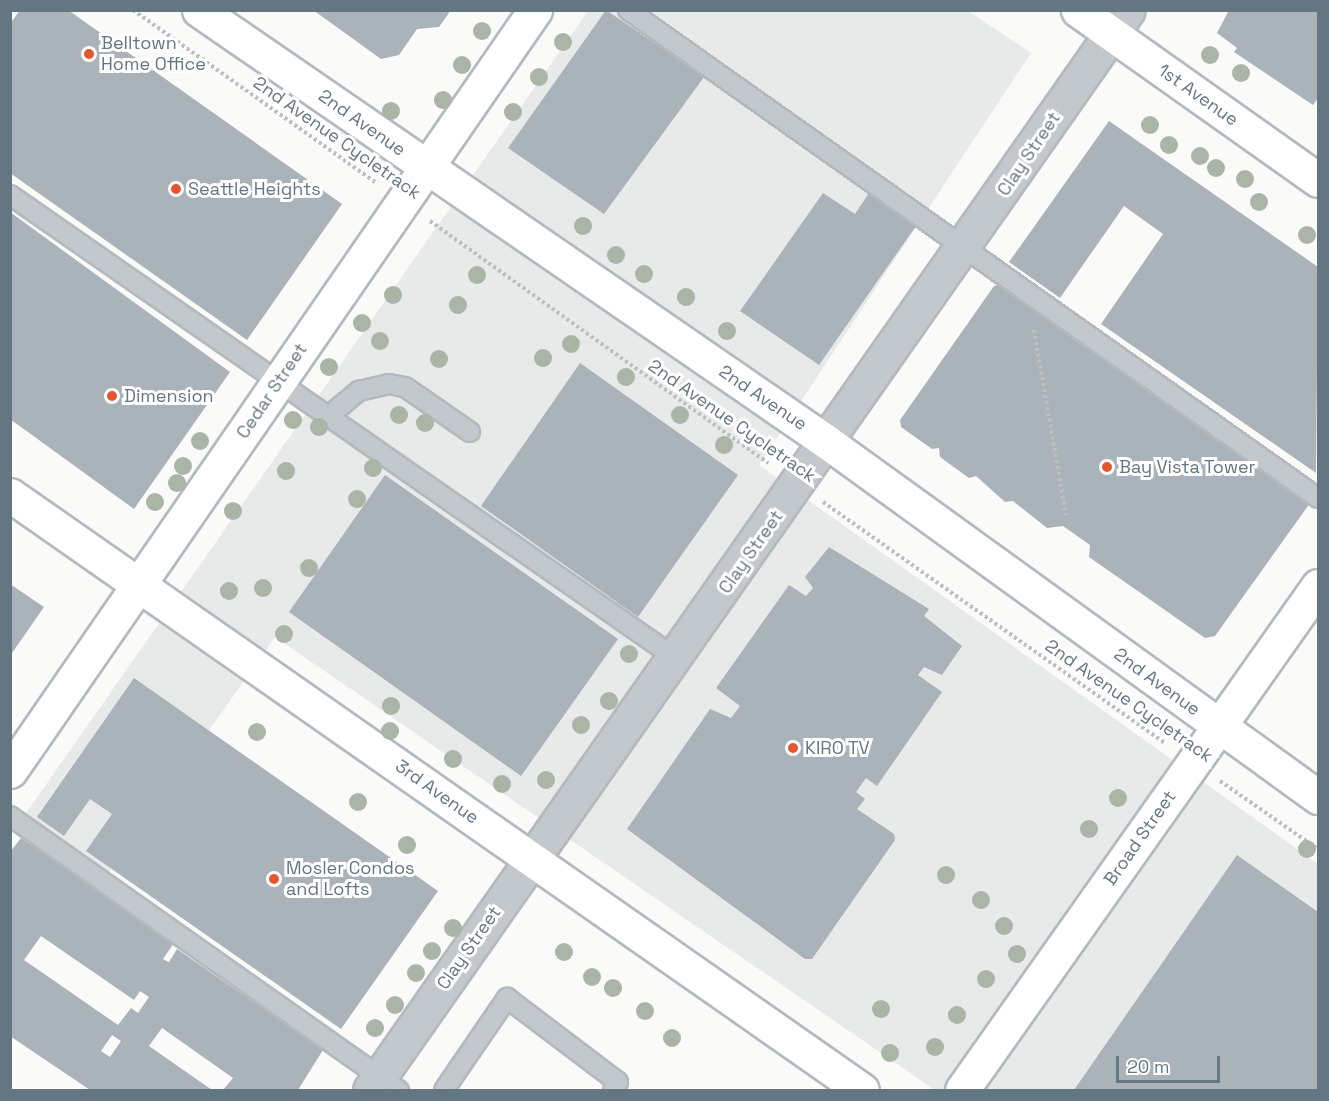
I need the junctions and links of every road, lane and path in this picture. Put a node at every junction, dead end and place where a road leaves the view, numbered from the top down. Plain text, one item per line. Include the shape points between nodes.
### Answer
1 (133, 10) edge
2 (199, 10) edge
3 (534, 10) edge
4 (628, 10) edge
5 (1078, 10) edge
6 (1120, 22) edge
7 (426, 168) junction
8 (1318, 180) edge
9 (10, 195) edge
10 (403, 200) junction
11 (966, 247) junction
12 (1033, 323) dead end
13 (280, 380) junction
14 (330, 415) junction
15 (470, 432) dead end
16 (827, 442) junction
17 (799, 483) junction
18 (10, 495) edge
19 (1318, 498) edge
20 (1066, 515) dead end
21 (139, 584) junction
22 (1318, 586) edge
23 (677, 660) junction
24 (1219, 727) junction
25 (1194, 763) junction
26 (10, 771) edge
27 (1318, 797) edge
28 (10, 816) edge
29 (1318, 849) edge
30 (533, 859) junction
31 (382, 1086) edge
32 (444, 1090) edge
33 (613, 1090) edge
34 (862, 1090) edge
35 (962, 1090) edge

1 - 10 path, 2nd Avenue Cycletrack
2 - 7 main road, 2nd Avenue
3 - 7 main road, Cedar Street
4 - 11 lane
5 - 6 main road, 1st Avenue
6 - 8 main road, 1st Avenue
6 - 11 street, Clay Street
7 - 10 main road, Cedar Street
7 - 16 main road, 2nd Avenue
9 - 13 lane
10 - 13 main road, Cedar Street
10 - 17 path, 2nd Avenue Cycletrack
11 - 16 street, Clay Street
11 - 19 lane
12 - 20 path
13 - 14 lane
13 - 21 main road, Cedar Street
14 - 15 lane via 359,391 389,384 405,387
14 - 23 lane
16 - 17 street, Clay Street
16 - 24 main road, 2nd Avenue
17 - 23 street, Clay Street
17 - 25 path, 2nd Avenue Cycletrack
18 - 21 main road, 3rd Avenue
21 - 26 main road, Cedar Street
21 - 30 main road, 3rd Avenue
22 - 24 main road, Broad Street
23 - 30 street, Clay Street
24 - 25 main road, Broad Street
24 - 27 main road, 2nd Avenue
25 - 29 path, 2nd Avenue Cycletrack
25 - 35 main road, Broad Street
28 - 31 lane
30 - 31 street, Clay Street
30 - 34 main road, 3rd Avenue
32 - 33 lane via 507,998 618,1082

